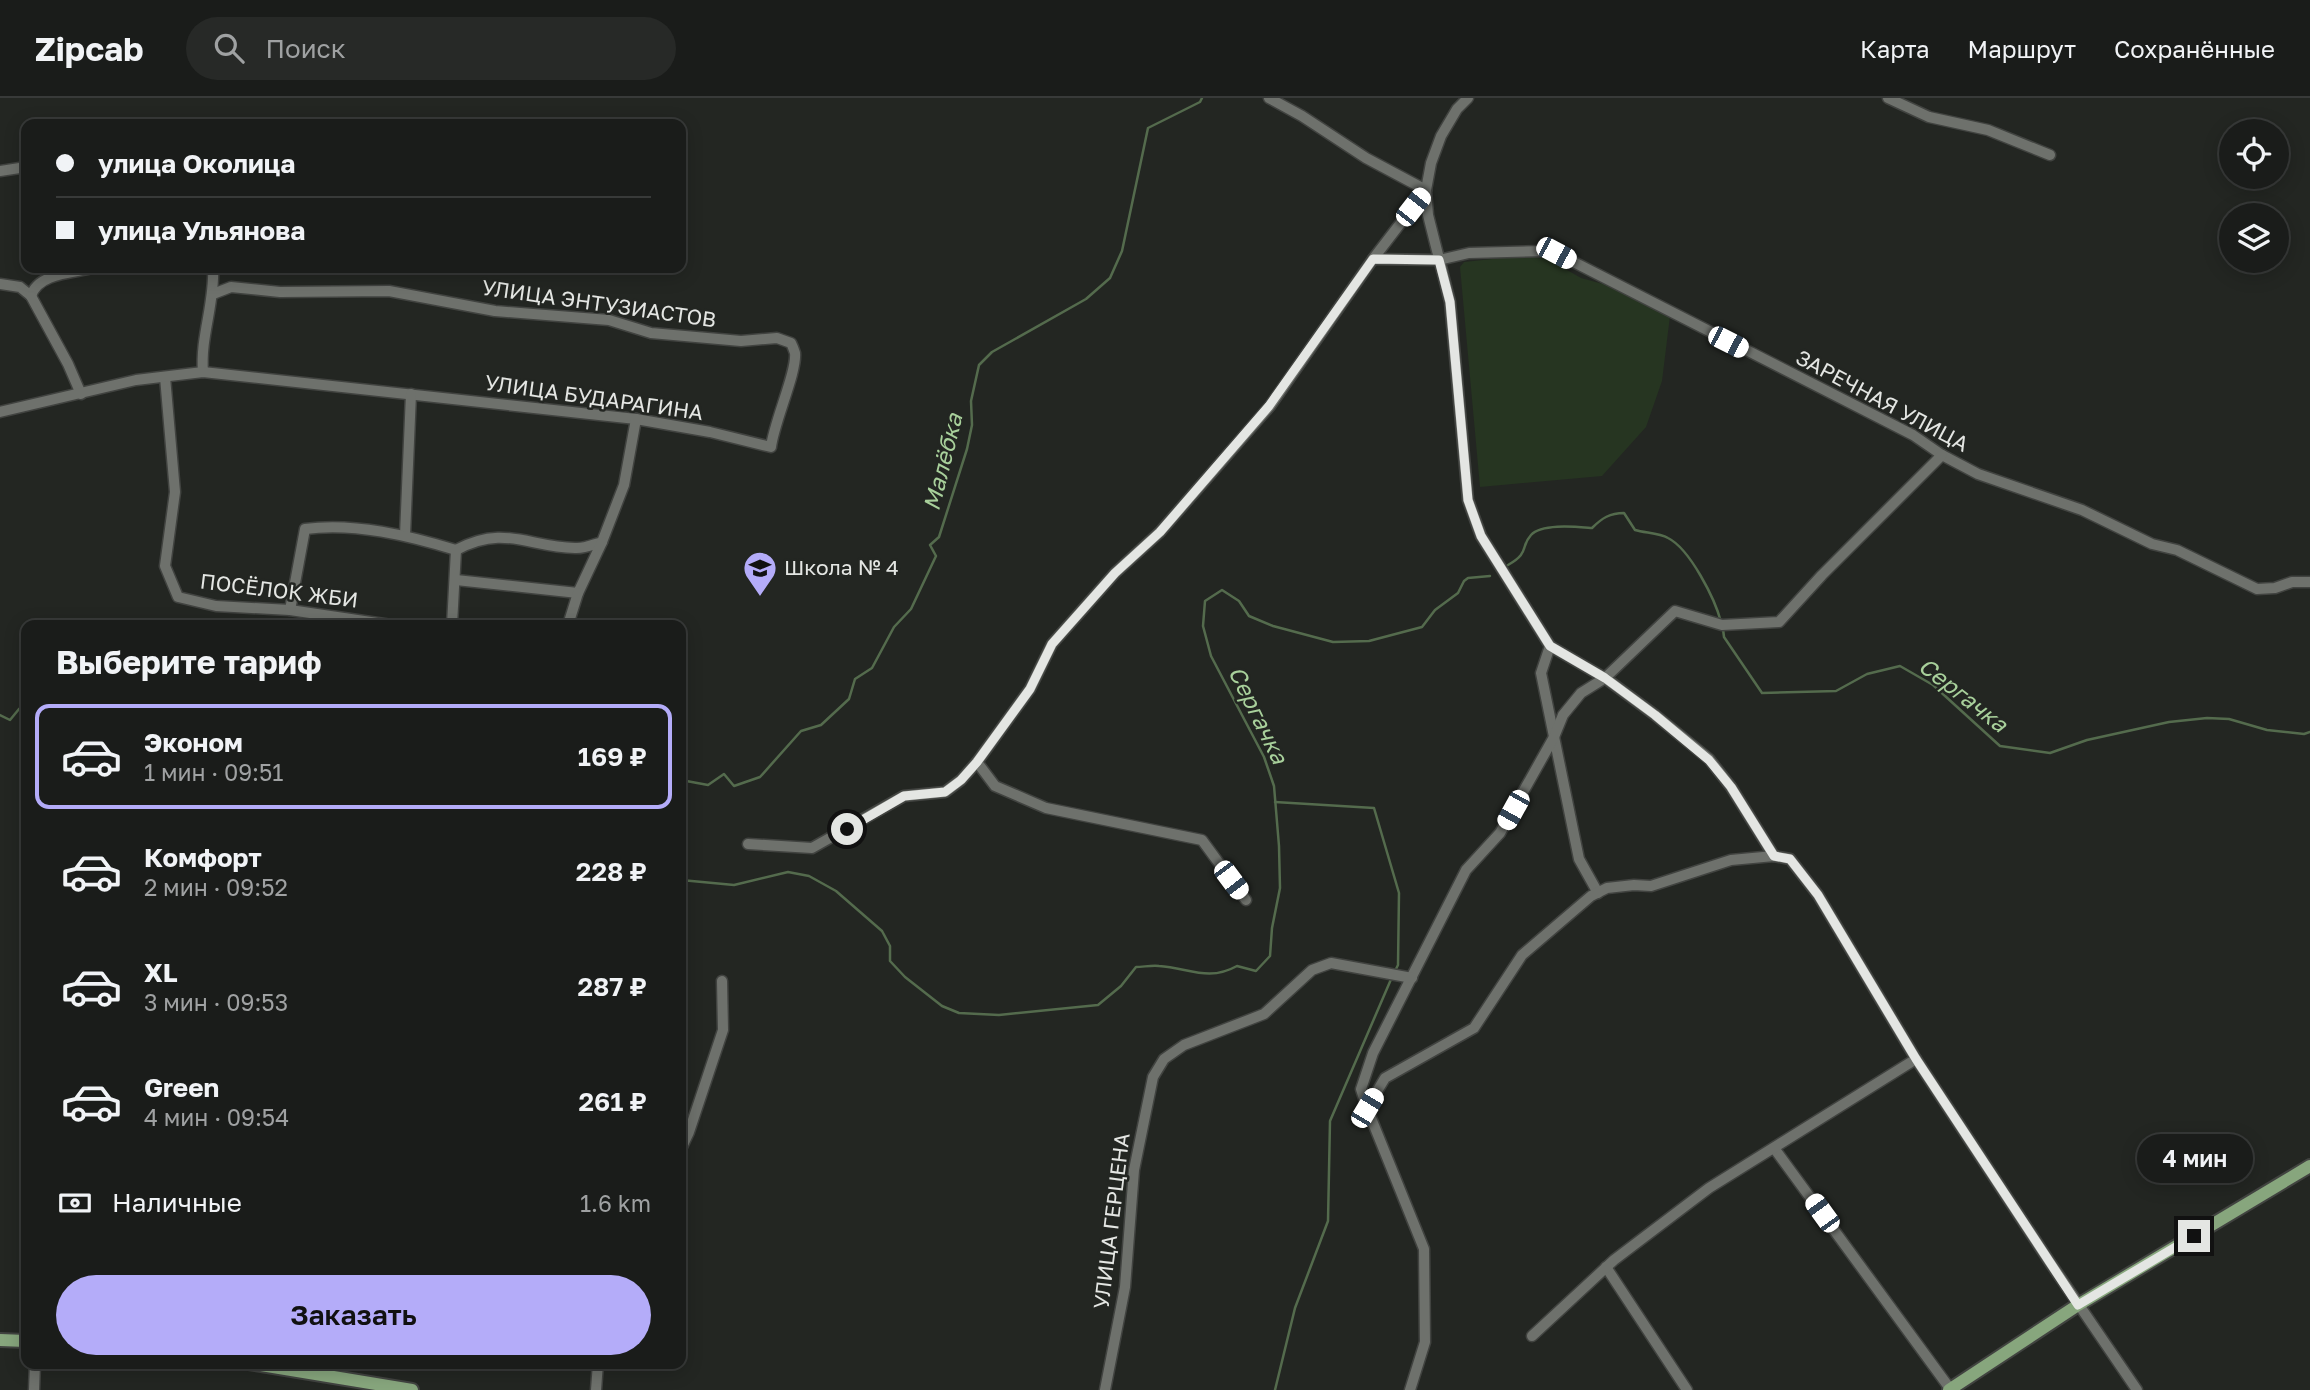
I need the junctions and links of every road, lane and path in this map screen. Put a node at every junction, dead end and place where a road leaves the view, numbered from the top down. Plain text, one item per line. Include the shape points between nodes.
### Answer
1 (1269, 98) edge
2 (1468, 98) edge
3 (1888, 98) edge
4 (2050, 155) dead end
5 (21, 168) edge
6 (0, 172) edge
7 (1426, 190) junction
8 (1373, 259) junction
9 (1439, 260) junction
10 (72, 273) edge
11 (213, 273) edge
12 (0, 284) edge
13 (213, 294) junction
14 (31, 296) junction
15 (202, 372) junction
16 (165, 377) junction
17 (81, 394) junction
18 (411, 394) junction
19 (0, 412) edge
20 (636, 419) junction
21 (771, 446) joint
22 (1942, 456) junction
23 (405, 535) junction
24 (602, 542) junction
25 (456, 550) junction
26 (456, 580) junction
27 (2310, 582) edge
28 (578, 593) junction
29 (290, 610) junction
30 (357, 620) edge
31 (453, 620) edge
32 (570, 620) edge
33 (1550, 646) junction
34 (1605, 678) junction
35 (1554, 737) junction
36 (977, 762) junction
37 (748, 844) dead end
38 (1774, 856) junction
39 (1598, 893) junction
40 (1246, 900) dead end
41 (1412, 978) junction
42 (722, 981) dead end
43 (1916, 1059) junction
44 (1367, 1108) junction
45 (686, 1138) edge
46 (1774, 1148) junction
47 (2310, 1166) edge
48 (1606, 1267) junction
49 (2078, 1305) junction
50 (1532, 1336) dead end
51 (0, 1340) edge
52 (21, 1340) edge
53 (35, 1369) edge
54 (300, 1369) edge
55 (597, 1369) edge
56 (34, 1390) edge
57 (412, 1390) edge
58 (596, 1390) edge
59 (1105, 1390) edge
60 (1410, 1390) edge
61 (1686, 1390) edge
62 (1950, 1390) edge
63 (2137, 1390) edge

1 - 7 street
2 - 7 street via 1441,136
3 - 4 street via 1929,117 1988,131
5 - 6 street
7 - 8 street
7 - 9 street
8 - 9 street, ЗАРЕЧНАЯ УЛИЦА
8 - 36 street via 1262,416 1160,532 1115,573 1052,644 1030,689
9 - 22 street, ЗАРЕЧНАЯ УЛИЦА via 1469,253 1556,253 1913,435
9 - 33 street via 1450,302 1468,500 1481,536
10 - 14 street via 43,280
11 - 13 street
12 - 14 street via 20,287
13 - 15 street via 201,351
13 - 21 street, УЛИЦА ЭНТУЗИАСТОВ via 230,287 280,292 389,291 495,311 609,320 651,333 741,341 777,338 791,343 795,351
14 - 17 street
15 - 16 street, УЛИЦА БУДАРАГИНА
15 - 18 street, УЛИЦА БУДАРАГИНА
16 - 17 street, УЛИЦА БУДАРАГИНА
16 - 29 street, ПОСЁЛОК ЖБИ via 175,492 165,566 177,597 216,606
17 - 19 street, УЛИЦА БУДАРАГИНА
18 - 20 street, УЛИЦА БУДАРАГИНА
18 - 23 street
20 - 21 street, УЛИЦА БУДАРАГИНА
20 - 24 street via 624,485
22 - 27 street, ЗАРЕЧНАЯ УЛИЦА via 1978,474 2082,510 2152,544 2177,550 2257,589
22 - 34 street via 1779,622 1722,625 1675,611
23 - 25 street
23 - 29 street via 322,526 305,529
24 - 25 street via 578,549 505,537 475,540
24 - 28 street
25 - 26 street
26 - 28 street
26 - 31 street
28 - 32 street
29 - 30 street, ПОСЁЛОК ЖБИ
33 - 34 street
33 - 35 street via 1541,673
34 - 35 street via 1581,693
34 - 38 street via 1709,760
35 - 39 street via 1578,859
35 - 41 street via 1500,833 1466,870
36 - 37 street via 945,792 904,796 812,848
36 - 40 street via 995,786 1046,808 1202,840
38 - 39 street via 1731,860 1651,886 1607,888
38 - 43 street via 1790,859 1818,895
39 - 44 street via 1522,955 1474,1028 1385,1078
41 - 44 street via 1373,1053 1361,1089
41 - 59 street, УЛИЦА ГЕРЦЕНА via 1331,963 1312,970 1264,1014 1184,1045 1164,1059 1153,1077 1134,1170 1125,1287
42 - 45 street via 723,1030
43 - 46 street
43 - 49 street
44 - 60 street via 1424,1249 1425,1342
46 - 48 street via 1709,1188
46 - 62 street
47 - 49 main road
48 - 50 street
48 - 61 street
49 - 62 main road
49 - 63 street
51 - 52 main road
53 - 56 street
54 - 57 main road
55 - 58 street

